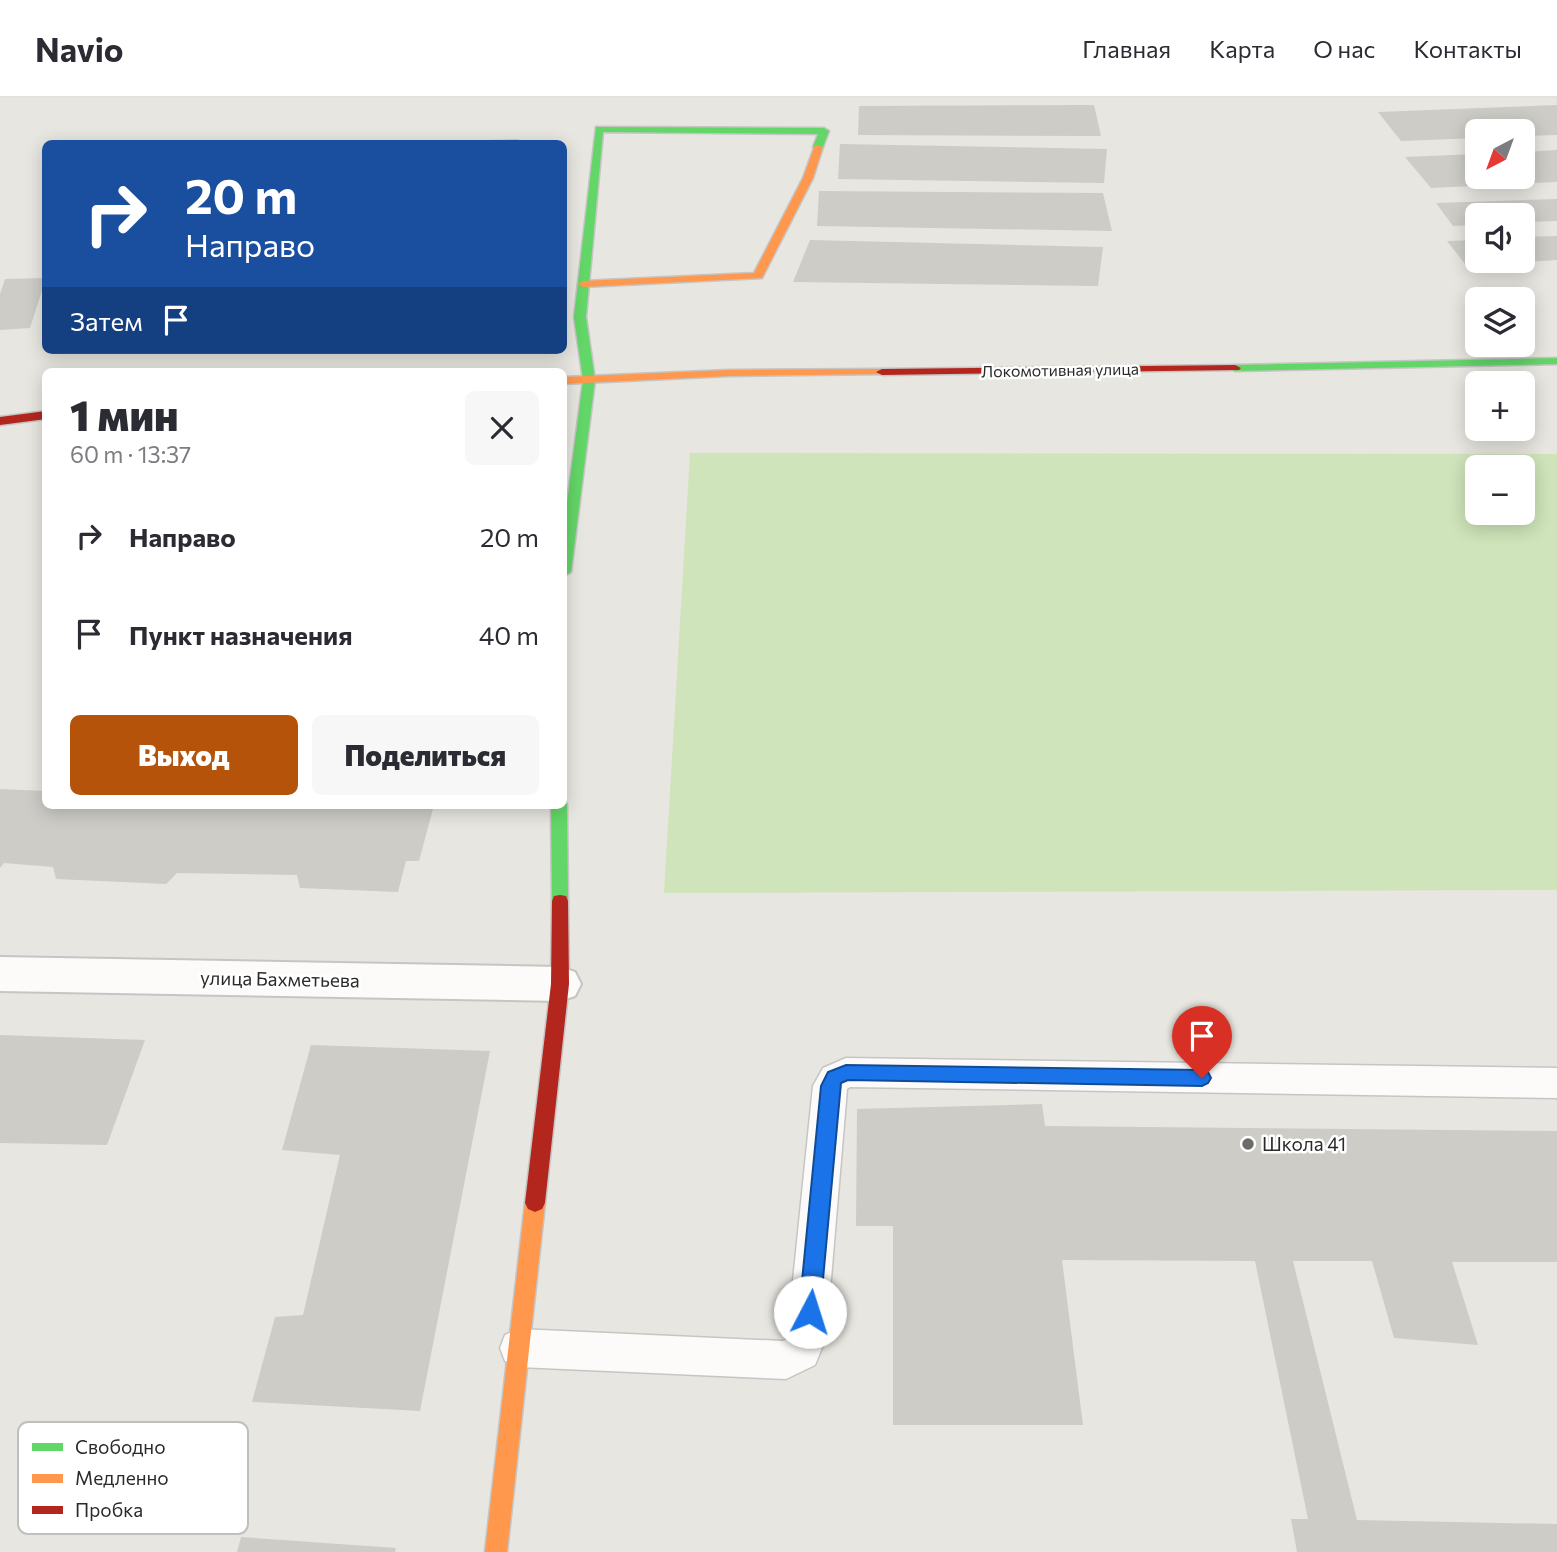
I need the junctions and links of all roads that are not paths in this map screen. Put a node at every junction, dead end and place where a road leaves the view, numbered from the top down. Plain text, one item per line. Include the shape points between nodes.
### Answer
1 (583, 284) junction
2 (1557, 361) edge
3 (589, 380) junction
4 (567, 381) edge
5 (42, 416) edge
6 (0, 421) edge
7 (567, 549) edge
8 (559, 809) edge
9 (0, 974) edge
10 (561, 984) junction
11 (1557, 1083) edge
12 (519, 1348) junction
13 (496, 1552) edge

1 - 1 street via 599,130 824,131 808,178 758,276
1 - 3 street via 580,317
2 - 3 street, Локомотивная улица via 729,373
3 - 4 street, Локомотивная улица
3 - 7 street
5 - 6 street
8 - 10 street
9 - 10 street, улица Бахметьева
10 - 12 street
11 - 12 lane via 846,1072 830,1086 807,1338 801,1352 786,1360
12 - 13 street

